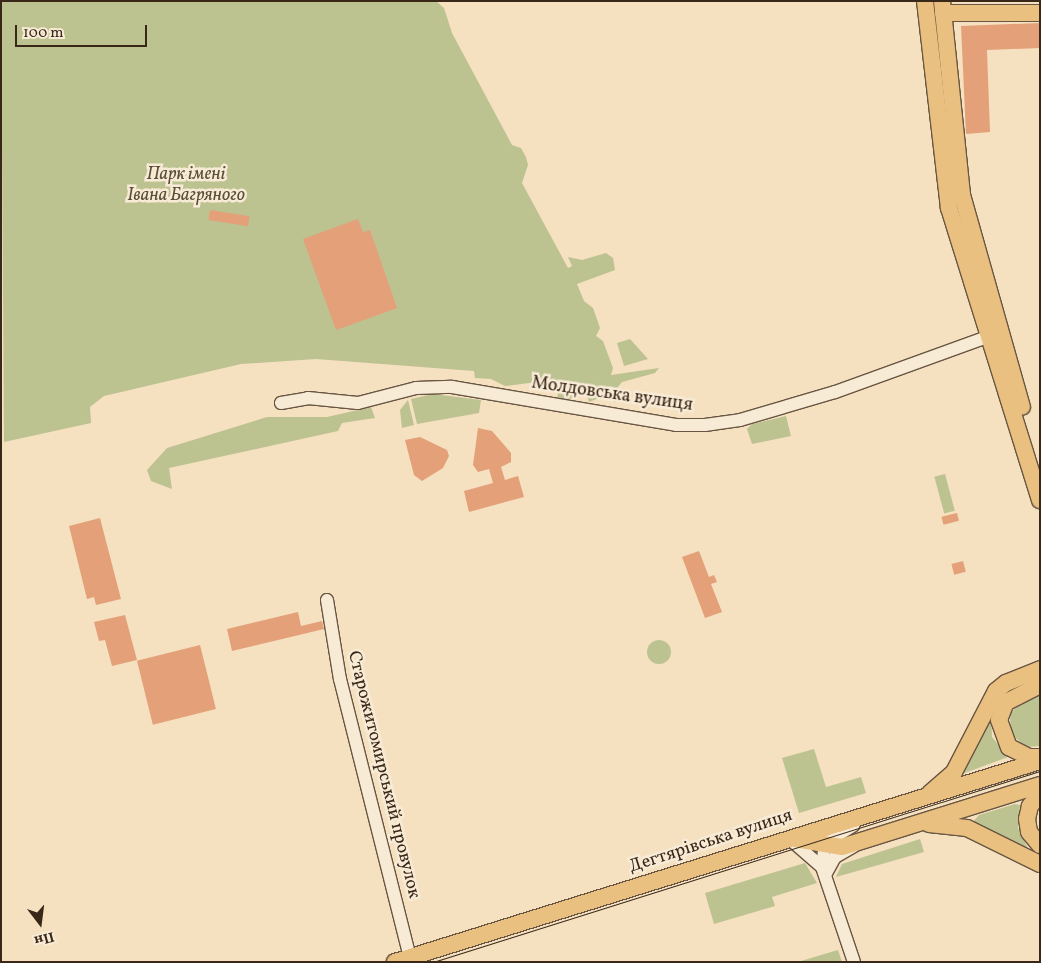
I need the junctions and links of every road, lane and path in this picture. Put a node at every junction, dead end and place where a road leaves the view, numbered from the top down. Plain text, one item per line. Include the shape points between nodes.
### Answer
1 (925, 1) edge
2 (942, 7) edge
3 (1040, 13) edge
4 (987, 337) junction
5 (281, 403) dead end
6 (1040, 462) edge
7 (1040, 500) edge
8 (327, 600) dead end
9 (1040, 669) edge
10 (1040, 685) edge
11 (1040, 756) edge
12 (1040, 761) edge
13 (1040, 785) edge
14 (1040, 794) edge
15 (918, 801) junction
16 (901, 806) junction
17 (919, 823) junction
18 (871, 838) junction
19 (786, 840) junction
20 (826, 846) junction
21 (1040, 846) edge
22 (1040, 864) edge
23 (823, 871) junction
24 (403, 960) edge
25 (854, 962) edge

1 - 4 main road via 943,177 956,234
2 - 3 main road
2 - 6 main road via 962,195 999,334
4 - 5 street, Молдовська вулиця via 827,395 740,420 705,425 676,425 452,387 416,388 358,403 308,398
4 - 7 main road
8 - 24 street, Старожитомирський провулок via 340,679
9 - 15 main road via 1006,683 996,691 954,773
10 - 11 main road via 1006,702 999,720 1009,747 1028,756
12 - 15 main road, Дегтярівська вулиця
13 - 17 main road
14 - 21 main road via 1030,806 1027,819 1029,832
15 - 16 main road, Дегтярівська вулиця
16 - 19 main road, Дегтярівська вулиця
16 - 20 street via 888,815 836,834
17 - 18 main road
17 - 22 main road via 967,828
18 - 20 main road via 842,847
18 - 23 street via 835,857
19 - 20 main road via 810,839
19 - 23 street
19 - 24 main road, Дегтярівська вулиця
20 - 23 street
23 - 25 street

